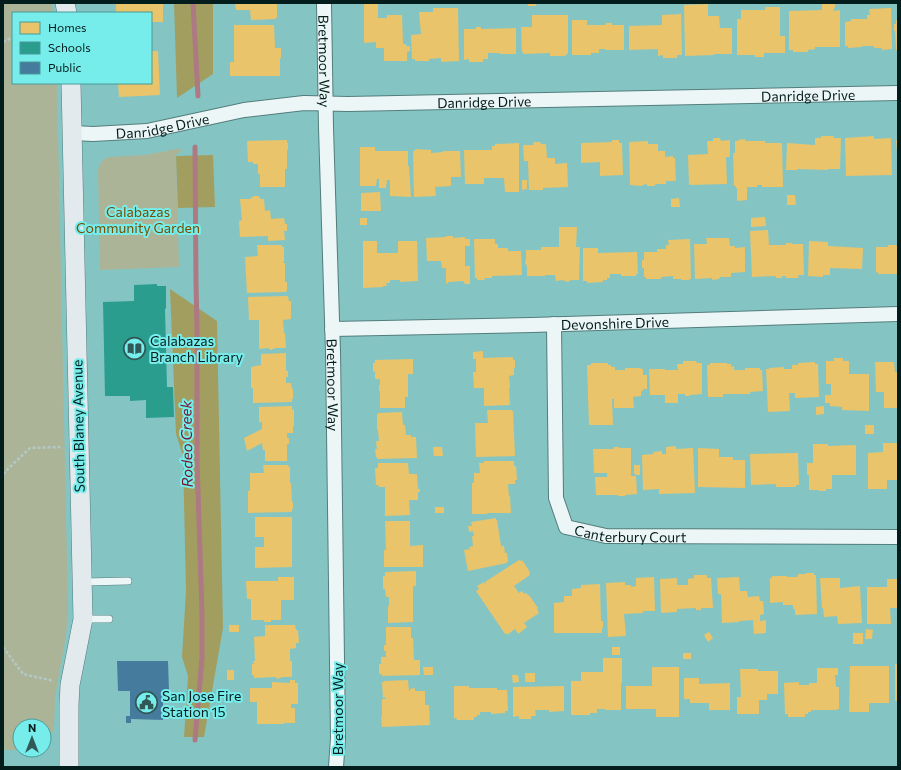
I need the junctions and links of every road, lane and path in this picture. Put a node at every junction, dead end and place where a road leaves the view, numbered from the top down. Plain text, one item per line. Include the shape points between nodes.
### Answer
1 (324, 3) edge
2 (12, 38) edge
3 (3, 42) edge
4 (72, 84) edge
5 (898, 93) edge
6 (326, 104) junction
7 (73, 133) junction
8 (898, 314) edge
9 (554, 324) junction
10 (332, 329) junction
11 (65, 448) dead end
12 (3, 474) edge
13 (898, 537) edge
14 (128, 581) dead end
15 (82, 582) junction
16 (83, 619) junction
17 (109, 620) dead end
18 (3, 647) edge
19 (56, 681) dead end
20 (69, 767) edge
21 (336, 767) edge

1 - 6 street, Bretmoor Way
2 - 3 path
4 - 7 street, South Blaney Avenue
5 - 6 street, Danridge Drive
6 - 7 street, Danridge Drive via 244,110 147,131
6 - 10 street, Bretmoor Way
7 - 15 street, South Blaney Avenue
8 - 9 street, Devonshire Drive
9 - 10 street, Devonshire Drive
9 - 13 street, Canterbury Court via 556,498 566,526 606,536
10 - 21 street, Bretmoor Way via 338,738
11 - 12 path via 30,448
14 - 15 lane
15 - 16 street, South Blaney Avenue
16 - 17 lane
16 - 20 street, South Blaney Avenue via 70,685
18 - 19 path via 23,674

